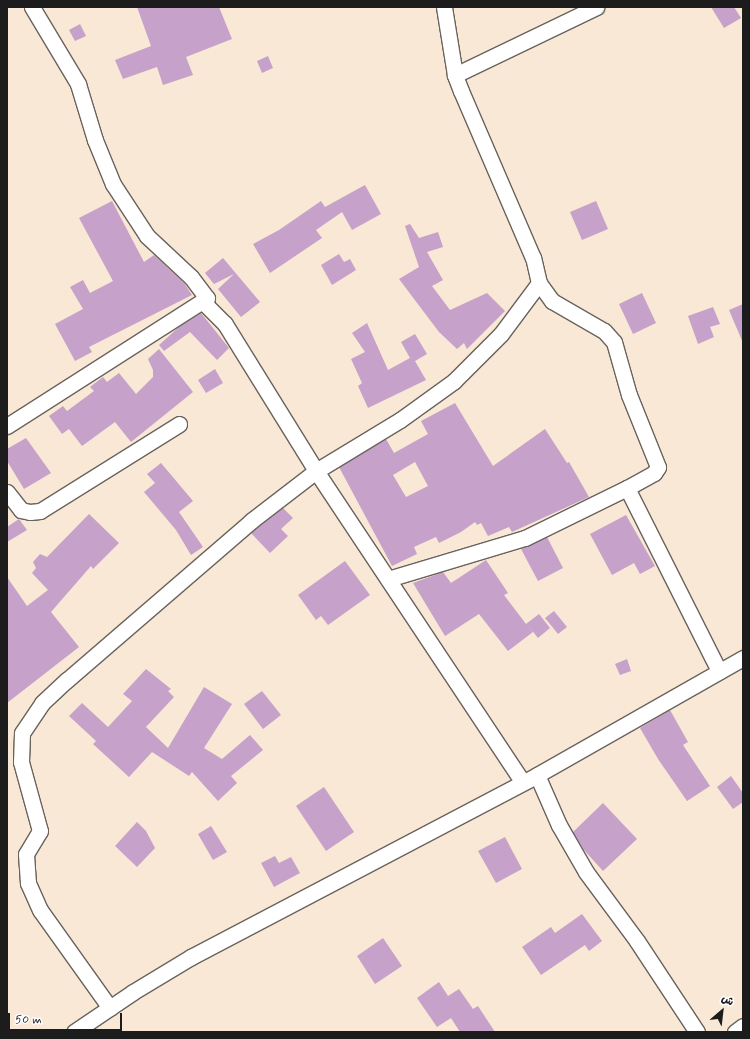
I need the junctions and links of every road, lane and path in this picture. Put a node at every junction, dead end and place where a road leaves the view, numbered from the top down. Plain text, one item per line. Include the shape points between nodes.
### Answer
1 (32, 7) edge
2 (444, 7) edge
3 (596, 7) edge
4 (456, 75) junction
5 (539, 283) junction
6 (207, 298) junction
7 (179, 424) dead end
8 (7, 426) edge
9 (316, 470) junction
10 (627, 488) junction
11 (7, 492) edge
12 (388, 578) junction
13 (743, 658) edge
14 (719, 671) junction
15 (536, 774) junction
16 (521, 780) junction
17 (110, 1008) junction
18 (94, 1026) edge
19 (743, 1026) edge
20 (74, 1032) edge
21 (697, 1032) edge
22 (735, 1032) edge

1 - 6 street via 78,84 97,146 113,184 147,236 190,277
2 - 4 street
3 - 4 street
4 - 5 street via 533,258
5 - 9 street via 501,334 454,381 400,420
5 - 10 street via 552,302 604,331 618,351 629,395 658,467 654,473
6 - 8 street
6 - 9 street via 205,304 225,324
7 - 11 street via 40,511 21,510
9 - 12 street
9 - 17 street via 239,530 135,619 42,703 22,733 21,762 40,831 26,854 24,864 28,883 40,910
10 - 12 street via 526,538
10 - 14 street
12 - 16 street
13 - 14 street
14 - 15 street
15 - 16 street
15 - 21 street via 559,824 586,872 637,941
16 - 17 street via 191,958
17 - 18 street
18 - 20 street
19 - 22 street

